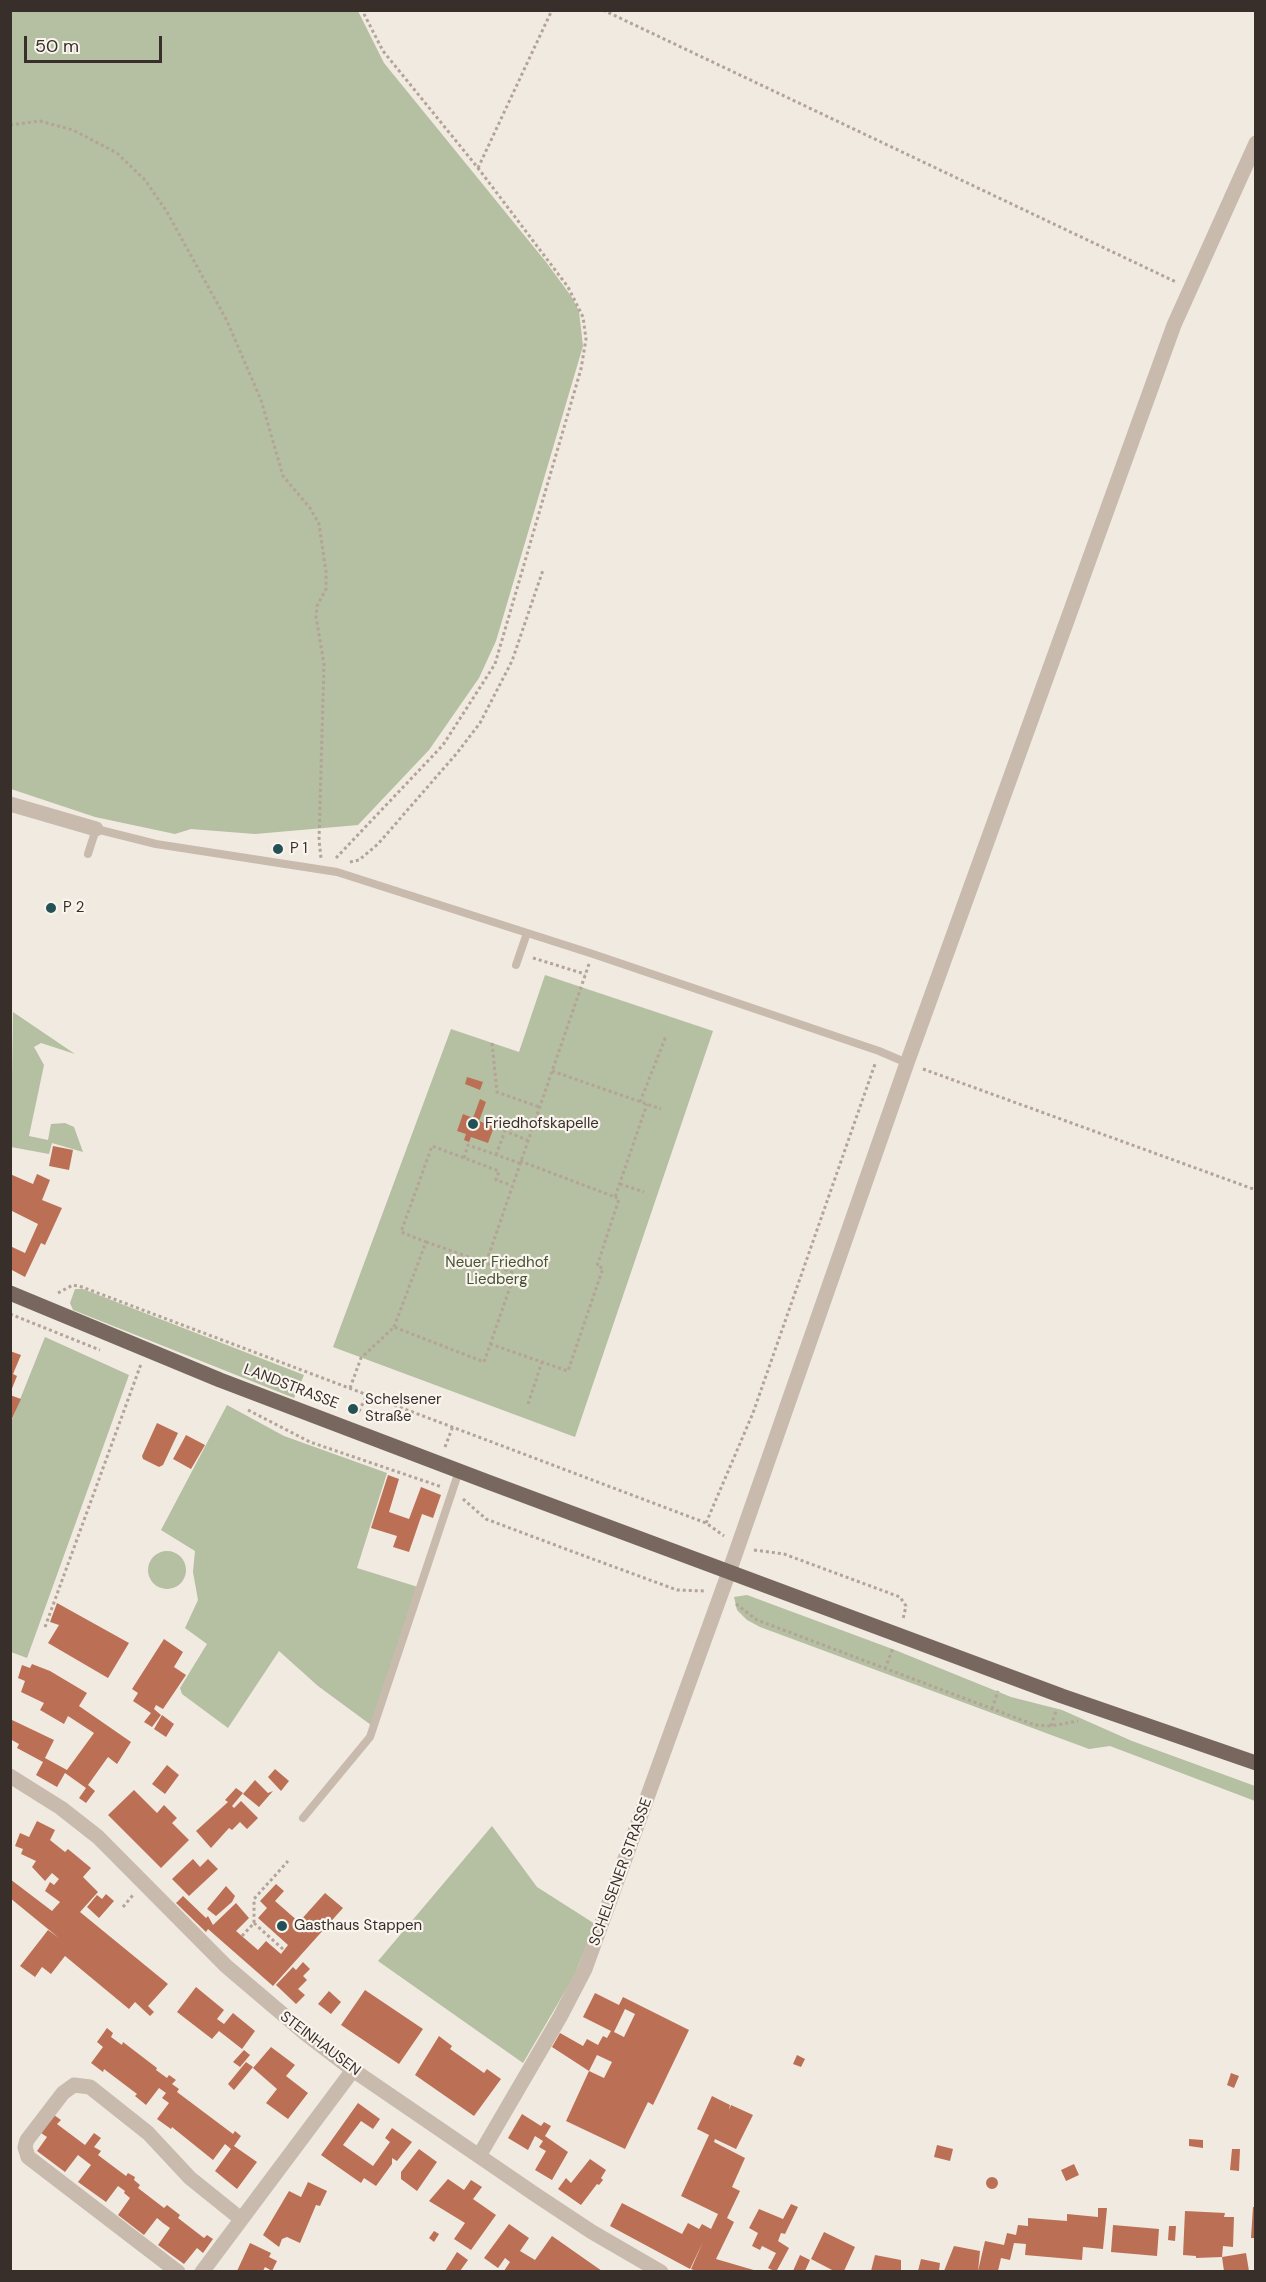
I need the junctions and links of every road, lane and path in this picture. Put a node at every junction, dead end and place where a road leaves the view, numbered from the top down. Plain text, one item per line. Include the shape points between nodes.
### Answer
1 (362, 10) edge
2 (552, 10) edge
3 (603, 10) edge
4 (10, 125) edge
5 (1256, 143) edge
6 (478, 168) junction
7 (1189, 288) junction
8 (543, 570) dead end
9 (10, 804) edge
10 (96, 829) junction
11 (319, 840) dead end
12 (88, 854) dead end
13 (322, 868) junction
14 (527, 933) junction
15 (520, 954) junction
16 (593, 954) junction
17 (516, 965) dead end
18 (585, 974) junction
19 (666, 1036) dead end
20 (492, 1043) dead end
21 (879, 1051) junction
22 (907, 1063) junction
23 (552, 1071) junction
24 (640, 1101) junction
25 (647, 1104) junction
26 (539, 1107) junction
27 (661, 1109) dead end
28 (527, 1140) junction
29 (495, 1155) junction
30 (464, 1158) junction
31 (519, 1162) junction
32 (620, 1184) junction
33 (511, 1185) junction
34 (1256, 1190) edge
35 (644, 1192) dead end
36 (615, 1197) junction
37 (426, 1242) junction
38 (486, 1263) junction
39 (52, 1292) dead end
40 (10, 1293) edge
41 (394, 1327) junction
42 (490, 1344) junction
43 (147, 1350) junction
44 (543, 1362) junction
45 (350, 1388) junction
46 (368, 1395) junction
47 (528, 1404) dead end
48 (353, 1410) dead end
49 (453, 1426) junction
50 (439, 1463) junction
51 (459, 1471) junction
52 (706, 1523) junction
53 (738, 1544) junction
54 (729, 1572) junction
55 (45, 1627) dead end
56 (898, 1634) junction
57 (1082, 1721) dead end
58 (1256, 1763) edge
59 (10, 1776) edge
60 (303, 1818) dead end
61 (288, 1862) dead end
62 (254, 1923) junction
63 (242, 1936) dead end
64 (284, 1950) dead end
65 (353, 2070) junction
66 (479, 2156) junction
67 (241, 2219) junction
68 (655, 2270) edge
69 (178, 2271) edge
70 (202, 2271) edge

1 - 6 path via 383,51
2 - 6 path
3 - 7 path
4 - 11 path via 29,121 62,126 97,141 127,161 145,180 227,321 261,400 283,476 312,512 321,532 327,572 326,590 316,617 324,664
5 - 7 street, SCHELSENER STRASSE
6 - 13 path via 574,296 585,324 584,357 503,645 491,674 443,745 361,834
7 - 22 street, SCHELSENER STRASSE
8 - 13 path via 506,675 465,744 371,850 359,860
9 - 10 street
10 - 12 lane
10 - 13 lane via 156,844
13 - 14 lane
14 - 15 lane
14 - 16 lane
15 - 17 lane
15 - 18 path
16 - 18 path
16 - 21 lane
18 - 23 path
19 - 24 path
20 - 26 path via 497,1092
21 - 22 lane
21 - 52 path via 753,1413
22 - 34 path
22 - 53 street, SCHELSENER STRASSE
23 - 24 path
23 - 26 path
24 - 25 path
25 - 27 path
25 - 32 path
26 - 28 path
28 - 29 path via 505,1131
28 - 31 path
29 - 30 path via 468,1145
29 - 31 path
30 - 33 path via 499,1171 496,1180
30 - 37 path via 432,1146 401,1232
31 - 33 path
31 - 36 path
32 - 35 path
32 - 36 path
33 - 38 path
36 - 44 path via 619,1198 597,1266 603,1268 568,1371
37 - 38 path
37 - 41 path
38 - 42 path via 515,1273
39 - 45 path via 60,1294 80,1286
40 - 43 main road, LANDSTRASSE
41 - 42 path via 484,1362
41 - 45 path via 361,1358
42 - 44 path
43 - 50 main road, LANDSTRASSE
43 - 55 path
44 - 47 path
45 - 46 path
46 - 48 path via 358,1411
46 - 49 path
49 - 50 path
49 - 52 path
50 - 51 main road, LANDSTRASSE
51 - 54 main road, LANDSTRASSE
51 - 60 lane via 370,1737
52 - 53 path
53 - 54 street, SCHELSENER STRASSE
53 - 56 path via 761,1553 784,1554 900,1597 906,1608
54 - 56 main road, LANDSTRASSE
54 - 66 street, SCHELSENER STRASSE via 585,1970
56 - 57 path via 885,1669 1035,1725
56 - 58 main road, LANDSTRASSE
59 - 65 street, STEINHAUSEN via 98,1837 247,1985
61 - 62 path via 254,1899
62 - 63 path
62 - 64 path
65 - 66 street, STEINHAUSEN
65 - 67 street
66 - 68 street, STEINHAUSEN
67 - 69 street via 190,2178 148,2133 90,2087 78,2085 66,2090 27,2140 28,2157
67 - 70 street

